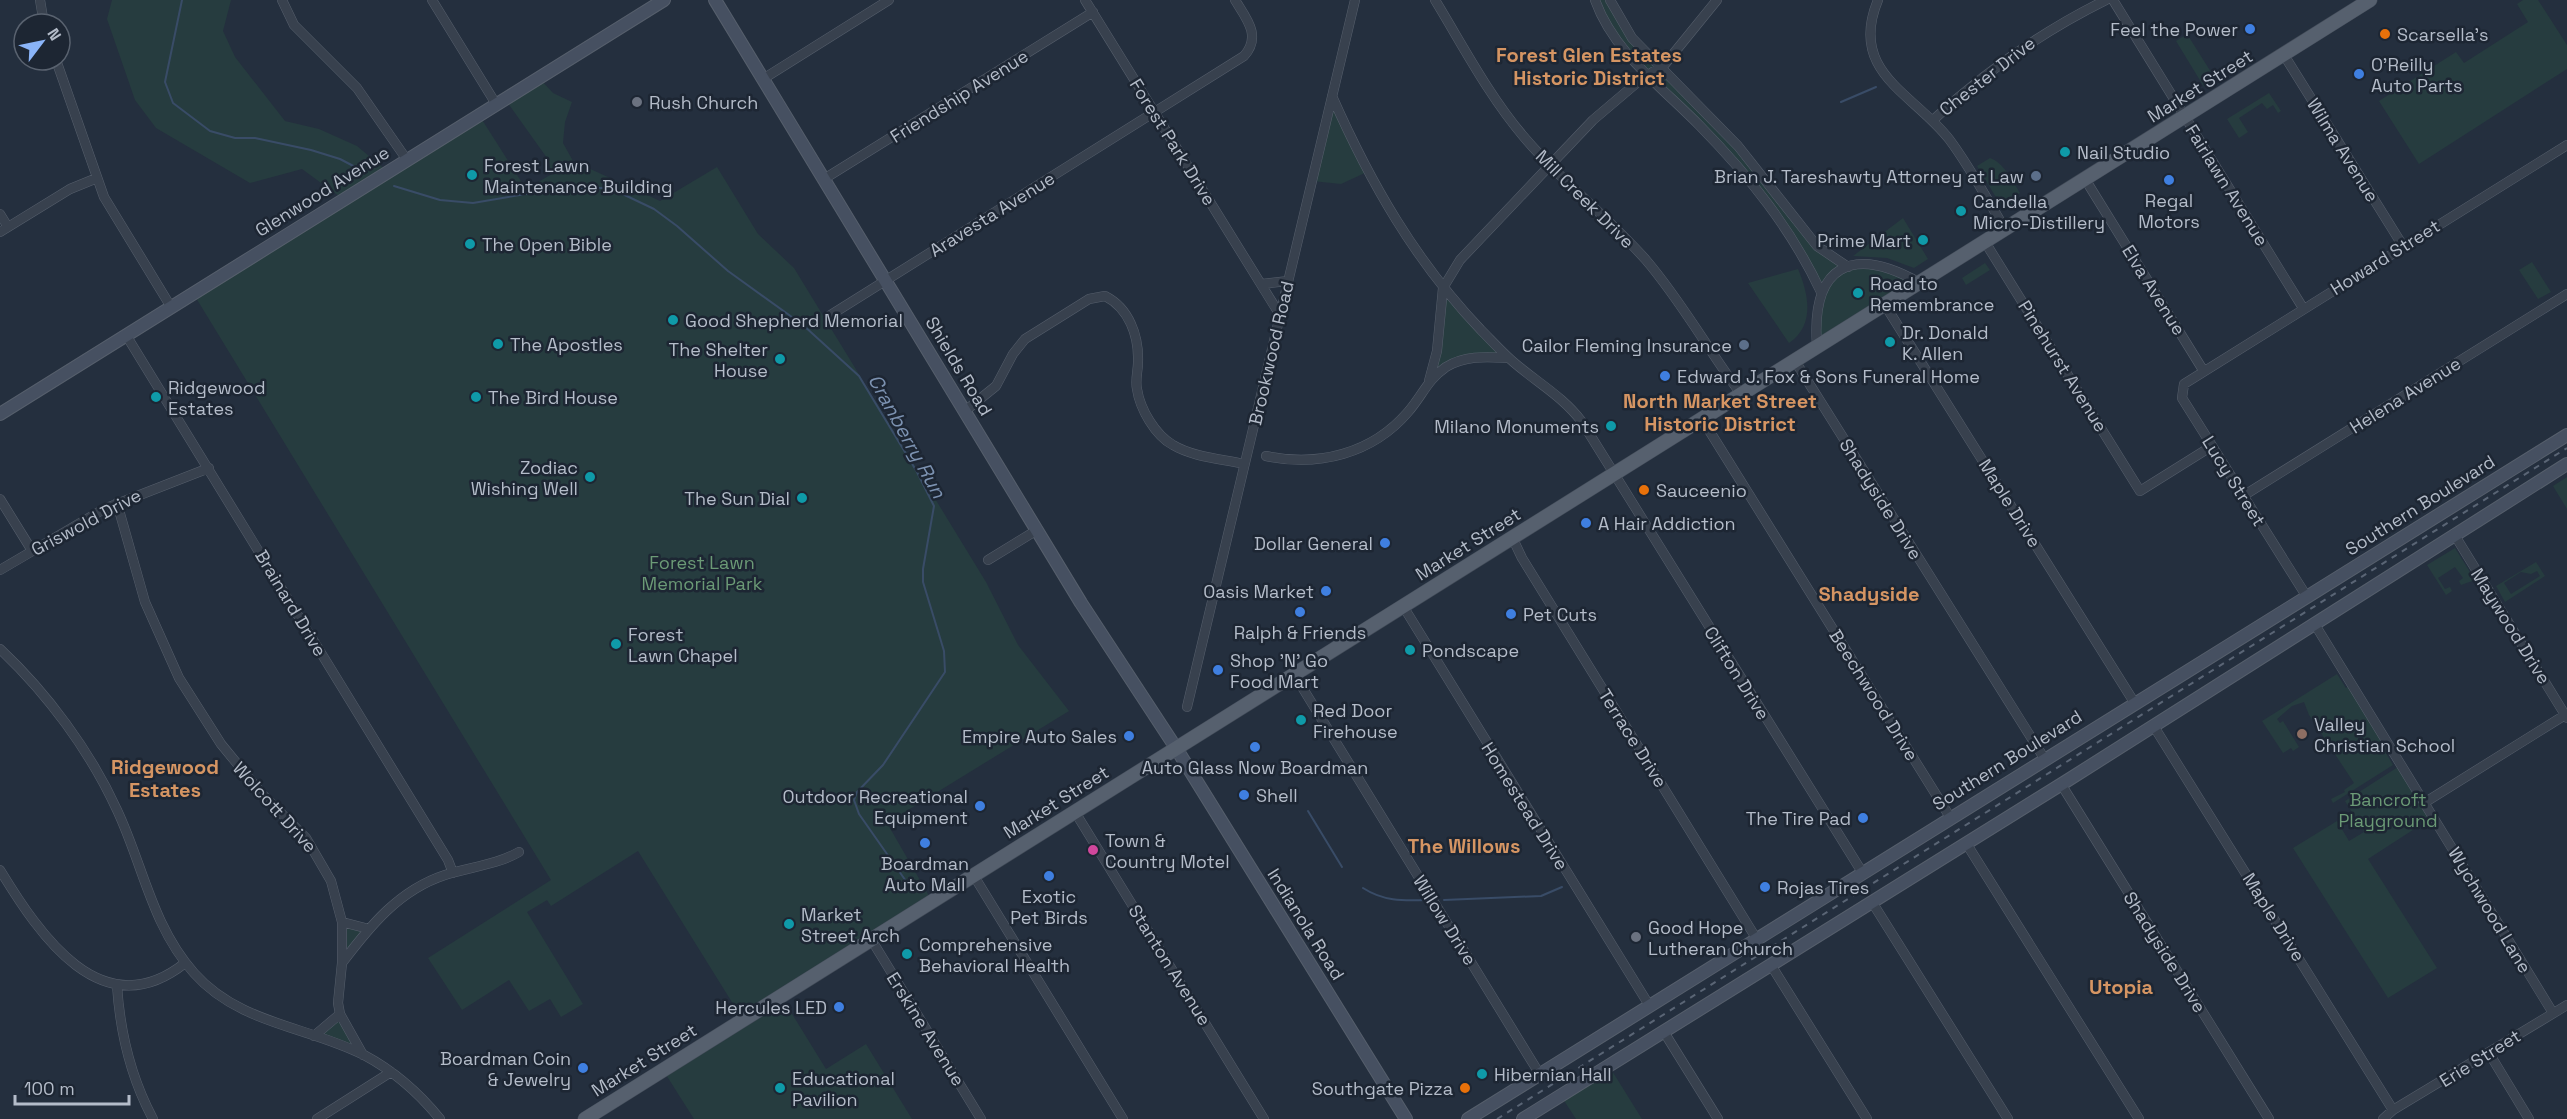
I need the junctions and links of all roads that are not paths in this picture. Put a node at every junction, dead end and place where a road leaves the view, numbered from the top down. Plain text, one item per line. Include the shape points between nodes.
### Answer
1 (282, 0) edge
2 (432, 0) edge
3 (664, 0) edge
4 (716, 0) edge
5 (889, 0) edge
6 (1085, 0) edge
7 (1235, 0) edge
8 (1354, 0) edge
9 (1435, 0) edge
10 (1595, 0) edge
11 (1610, 0) edge
12 (1717, 0) edge
13 (1878, 0) edge
14 (2106, 0) edge
15 (2113, 0) edge
16 (2370, 0) edge
17 (1093, 12) junction
18 (2284, 55) junction
19 (1660, 67) junction
20 (61, 72) edge
21 (1648, 75) junction
22 (763, 79) junction
23 (1332, 96) junction
24 (496, 104) junction
25 (1155, 112) junction
26 (2184, 117) junction
27 (1933, 120) junction
28 (2567, 145) edge
29 (407, 160) junction
30 (1551, 165) junction
31 (1759, 170) junction
32 (97, 178) junction
33 (1748, 178) junction
34 (824, 179) junction
35 (2085, 179) junction
36 (0, 214) edge
37 (4, 229) edge
38 (2006, 229) junction
39 (1985, 242) junction
40 (2403, 246) junction
41 (1848, 267) junction
42 (886, 280) junction
43 (1288, 281) junction
44 (1920, 282) junction
45 (1262, 284) junction
46 (1443, 288) junction
47 (1821, 292) junction
48 (2567, 294) edge
49 (1885, 305) junction
50 (171, 307) junction
51 (2303, 308) junction
52 (1280, 315) junction
53 (828, 316) dead end
54 (126, 335) junction
55 (1817, 346) junction
56 (1509, 358) junction
57 (1795, 361) junction
58 (2203, 370) junction
59 (1429, 381) junction
60 (1741, 394) junction
61 (965, 411) junction
62 (0, 414) edge
63 (1702, 419) junction
64 (2567, 435) edge
65 (2212, 446) junction
66 (1266, 456) dead end
67 (2567, 464) edge
68 (1244, 465) junction
69 (209, 468) junction
70 (1614, 473) junction
71 (2243, 496) junction
72 (0, 499) edge
73 (117, 503) junction
74 (1037, 530) junction
75 (2454, 534) junction
76 (1512, 537) junction
77 (32, 549) junction
78 (988, 560) dead end
79 (0, 570) edge
80 (2307, 597) junction
81 (1403, 606) junction
82 (2314, 623) junction
83 (0, 649) edge
84 (1294, 674) junction
85 (2134, 702) junction
86 (1187, 706) dead end
87 (2566, 716) edge
88 (2153, 725) junction
89 (1176, 748) junction
90 (2044, 758) junction
91 (2061, 784) junction
92 (2424, 803) junction
93 (1075, 812) junction
94 (1950, 817) junction
95 (1966, 843) junction
96 (519, 852) dead end
97 (0, 870) edge
98 (1862, 872) junction
99 (453, 873) junction
100 (974, 876) junction
101 (1872, 902) junction
102 (342, 922) junction
103 (369, 929) junction
104 (1756, 938) junction
105 (871, 939) junction
106 (186, 963) junction
107 (342, 963) junction
108 (1771, 965) junction
109 (117, 985) junction
110 (1649, 1005) junction
111 (2567, 1005) edge
112 (2553, 1013) junction
113 (340, 1014) junction
114 (1664, 1032) junction
115 (314, 1036) junction
116 (2488, 1053) junction
117 (363, 1055) junction
118 (391, 1072) junction
119 (1539, 1073) junction
120 (2393, 1110) junction
121 (153, 1119) edge
122 (317, 1119) edge
123 (440, 1119) edge
124 (585, 1119) edge
125 (981, 1119) edge
126 (1123, 1119) edge
127 (1264, 1119) edge
128 (1406, 1119) edge
129 (1467, 1119) edge
130 (1523, 1119) edge
131 (1718, 1119) edge
132 (1867, 1119) edge
133 (2008, 1119) edge
134 (2139, 1119) edge
135 (2269, 1119) edge
136 (2383, 1119) edge
137 (2529, 1119) edge

1 - 29 street via 294,25 357,88
2 - 24 street
3 - 24 street, Glenwood Avenue
4 - 22 street, Shields Road
5 - 22 street
6 - 17 street, Forest Park Drive
7 - 25 street, Aravesta Avenue via 1251,28 1249,51
8 - 23 street, Brookwood Road
9 - 30 street, Mill Creek Drive via 1500,106
10 - 21 street via 1621,46
11 - 19 street via 1632,38
12 - 19 street
13 - 27 street via 1871,28 1877,62 1896,90
14 - 27 street, Chester Drive via 2014,51
15 - 26 street, Fairlawn Avenue
16 - 18 main road, Market Street
17 - 25 street, Forest Park Drive
17 - 34 street, Friendship Avenue
18 - 26 main road, Market Street
18 - 40 street, Wilma Avenue
19 - 21 street
19 - 31 street
20 - 32 street
21 - 30 street via 1593,120
21 - 33 street
22 - 34 street, Shields Road
23 - 43 street, Brookwood Road
23 - 46 street, Clifton Drive via 1384,204
24 - 29 street, Glenwood Avenue
25 - 42 street, Aravesta Avenue
25 - 45 street, Forest Park Drive
26 - 35 main road, Market Street
26 - 51 street, Fairlawn Avenue
27 - 38 street
28 - 40 street, Howard Street
29 - 50 street, Glenwood Avenue
30 - 46 street via 1474,243
30 - 60 street, Mill Creek Drive via 1647,261
31 - 33 street
31 - 41 street via 1817,246
32 - 37 street via 70,189
32 - 50 street via 114,214
33 - 47 street via 1794,239
34 - 42 street, Shields Road
35 - 38 main road, Market Street
35 - 58 street, Elva Avenue
36 - 37 street
38 - 39 main road, Market Street
39 - 44 main road, Market Street
39 - 65 street, Pinehurst Avenue via 2140,491
40 - 51 street, Howard Street
41 - 44 street via 1864,263 1884,265
41 - 47 street via 1833,276
42 - 53 street, Aravesta Avenue
42 - 61 street, Shields Road
43 - 45 street
43 - 52 street, Brookwood Road
44 - 49 main road, Market Street
45 - 52 street, Forest Park Drive
46 - 56 street, Clifton Drive
46 - 59 street via 1437,351
47 - 55 street
48 - 71 street, Helena Avenue
49 - 55 main road, Market Street
49 - 85 street, Maple Drive
50 - 54 street, Glenwood Avenue
51 - 58 street, Howard Street
52 - 68 street, Brookwood Road
54 - 62 street, Glenwood Avenue
54 - 69 street, Brainard Drive
55 - 57 main road, Market Street
56 - 59 street via 1464,360
56 - 70 street, Clifton Drive via 1577,416
57 - 60 main road, Market Street
57 - 90 street, Shadyside Drive
58 - 65 street, Lucy Street via 2186,381 2181,395
59 - 66 street via 1407,414 1366,446 1315,460
60 - 63 main road, Market Street
61 - 68 street via 996,386 1026,339 1089,299 1105,296 1123,310 1134,331 1139,399 1158,432 1178,448
61 - 74 street, Shields Road
63 - 70 main road, Market Street
63 - 94 street, Beechwood Drive
64 - 80 street, Southern Boulevard
65 - 71 street, Lucy Street
67 - 75 street
68 - 86 street, Brookwood Road
69 - 73 street, Griswold Drive
69 - 99 street, Brainard Drive
70 - 76 main road, Market Street
70 - 98 street, Clifton Drive
71 - 80 street, Lucy Street
72 - 77 street
73 - 77 street, Griswold Drive
73 - 102 street, Wolcott Drive via 145,602 179,678 236,764 314,848 331,881
74 - 78 street
74 - 89 street, Shields Road
75 - 82 street
75 - 87 street, Maywood Drive
76 - 81 main road, Market Street
76 - 104 street, Terrace Drive
77 - 79 street, Griswold Drive
80 - 85 street, Southern Boulevard
81 - 84 main road, Market Street
81 - 110 street, Homestead Drive
82 - 88 street
82 - 92 street, Wychwood Lane
83 - 106 street via 53,708 104,786 126,831 156,913
84 - 89 main road, Market Street
84 - 119 street, Willow Drive
85 - 90 street, Southern Boulevard
87 - 92 street
88 - 91 street
88 - 120 street, Maple Drive
89 - 93 main road, Market Street
89 - 128 street, Indianola Road
90 - 94 street, Southern Boulevard
91 - 95 street
91 - 135 street, Shadyside Drive
92 - 112 street, Wychwood Lane
93 - 100 main road, Market Street
93 - 127 street, Stanton Avenue
94 - 98 street, Southern Boulevard
95 - 101 street
95 - 134 street
96 - 99 street
97 - 109 street via 47,940 92,976
98 - 104 street, Southern Boulevard
99 - 103 street via 408,894
100 - 105 main road, Market Street
100 - 126 street
101 - 108 street
101 - 133 street
102 - 103 street
102 - 107 street, Wolcott Drive
103 - 107 street
104 - 110 street, Southern Boulevard
105 - 124 main road, Market Street
105 - 125 street, Erskine Avenue
106 - 109 street via 158,979
106 - 115 street via 206,985 233,1005
107 - 113 street, Wolcott Drive
108 - 114 street
108 - 132 street
109 - 121 street via 125,1049
110 - 119 street, Southern Boulevard
111 - 112 street, Erie Street
112 - 116 street, Erie Street
113 - 115 street
113 - 117 street, Wolcott Drive
114 - 130 street
114 - 131 street
115 - 117 street
116 - 120 street, Erie Street
116 - 137 street
117 - 118 street
118 - 122 street
118 - 123 street
119 - 129 street, Southern Boulevard
120 - 136 street, Erie Street

